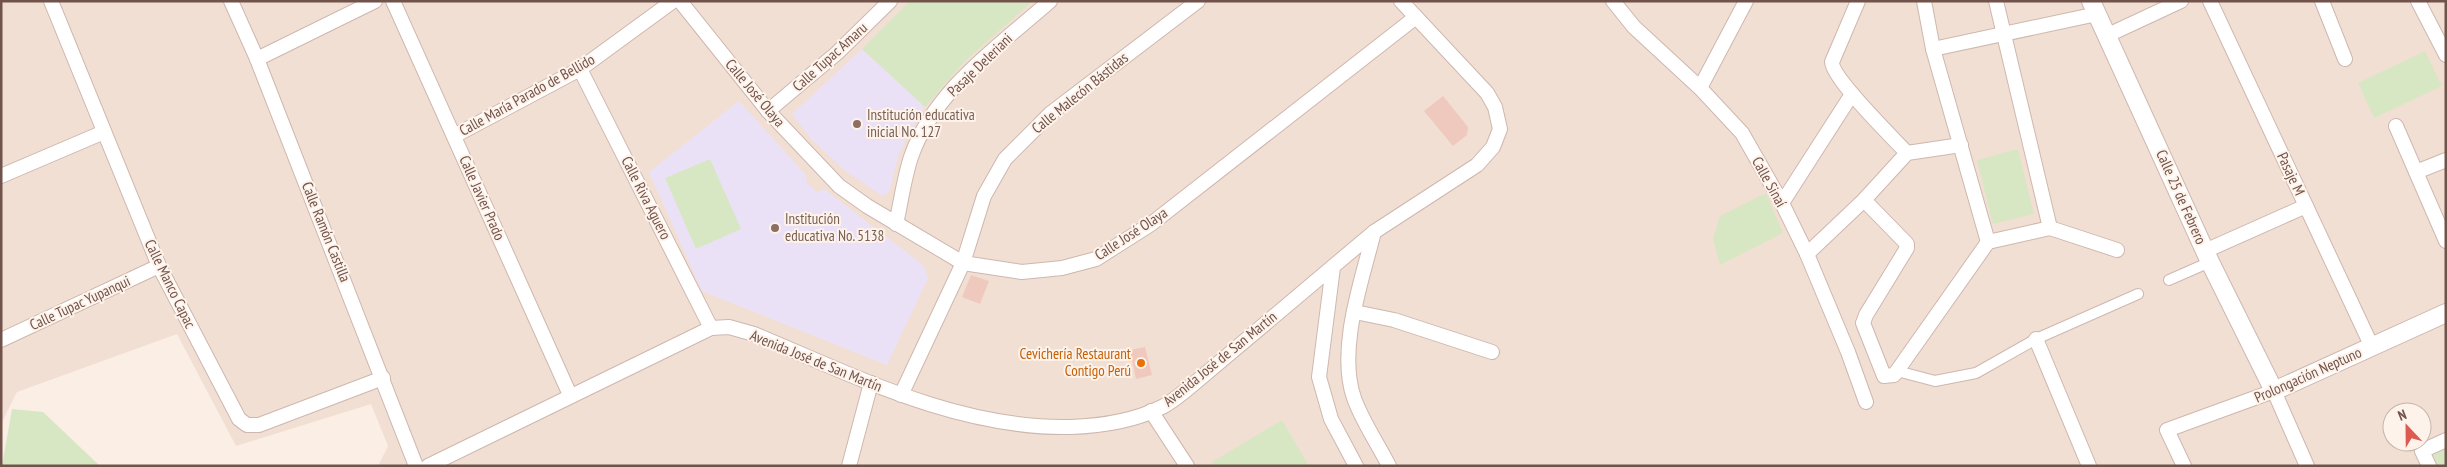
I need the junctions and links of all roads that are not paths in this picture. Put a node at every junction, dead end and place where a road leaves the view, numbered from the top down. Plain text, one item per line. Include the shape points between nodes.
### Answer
1 (50, 1) edge
2 (231, 1) edge
3 (375, 1) edge
4 (393, 1) edge
5 (673, 1) edge
6 (680, 1) edge
7 (890, 1) edge
8 (1050, 1) edge
9 (1198, 1) edge
10 (1401, 1) edge
11 (1613, 1) edge
12 (1746, 1) edge
13 (1858, 1) edge
14 (1924, 1) edge
15 (1996, 1) edge
16 (2181, 1) edge
17 (2210, 1) edge
18 (2322, 1) edge
19 (2418, 1) edge
20 (2094, 7) edge
21 (1416, 17) junction
22 (2004, 35) junction
23 (2108, 35) junction
24 (1933, 49) junction
25 (2446, 55) edge
26 (257, 59) junction
27 (2345, 59) dead end
28 (580, 69) junction
29 (1700, 88) junction
30 (1852, 94) junction
31 (768, 111) junction
32 (2396, 126) dead end
33 (104, 132) junction
34 (454, 136) junction
35 (1960, 145) junction
36 (1907, 153) junction
37 (2446, 160) edge
38 (2416, 172) junction
39 (1, 176) edge
40 (1864, 200) junction
41 (1782, 203) junction
42 (2306, 206) junction
43 (896, 224) junction
44 (2050, 228) junction
45 (1374, 232) junction
46 (2446, 241) edge
47 (1988, 242) junction
48 (2117, 250) dead end
49 (1807, 254) junction
50 (2208, 256) junction
51 (963, 263) junction
52 (159, 266) junction
53 (1333, 267) junction
54 (2169, 280) dead end
55 (2138, 294) dead end
56 (1354, 312) junction
57 (2446, 313) edge
58 (711, 328) junction
59 (2036, 339) junction
60 (1, 340) edge
61 (2372, 347) junction
62 (1492, 352) dead end
63 (1898, 371) junction
64 (383, 378) junction
65 (871, 383) junction
66 (2274, 391) junction
67 (570, 395) junction
68 (901, 395) junction
69 (1866, 402) dead end
70 (1151, 411) junction
71 (2446, 440) edge
72 (416, 466) edge
73 (428, 466) edge
74 (849, 466) edge
75 (1187, 466) edge
76 (1356, 466) edge
77 (1389, 466) edge
78 (2089, 466) edge
79 (2184, 466) edge
80 (2308, 466) edge
81 (2429, 466) edge

1 - 33 street, Calle Manco Capac
2 - 26 street, Calle Ramón Castilla
3 - 26 street
4 - 34 street, Calle Javier Prado
5 - 28 street, Calle María Parado de Bellido
6 - 31 street, Calle José Olaya
7 - 31 street, Calle Tupac Amaru via 837,53
8 - 43 street, Pasaje Deleriani via 961,80 935,110 911,156
9 - 51 street, Calle Malecón Bástidas via 1051,113 1005,159 984,196
10 - 21 street, Avenida José de San Martín
11 - 29 street, Calle Sinaí via 1634,27
12 - 29 street
13 - 30 street via 1832,65
14 - 24 street
15 - 22 street
16 - 23 street
17 - 42 street, Pasaje M
18 - 27 street
19 - 25 street
20 - 22 street
20 - 23 street, Calle 25 de Febrero
21 - 45 street, Avenida José de San Martín via 1487,93 1495,107 1500,129 1493,147 1477,165
21 - 51 street, Calle José Olaya via 1151,224 1096,259 1062,268 1022,272
22 - 24 street
22 - 44 street
23 - 50 street, Calle 25 de Febrero
24 - 35 street
26 - 64 street, Calle Ramón Castilla
28 - 34 street, Calle María Parado de Bellido
28 - 58 street, Calle Riva Aguero
29 - 41 street, Calle Sinaí via 1742,133
30 - 36 street
30 - 41 street
31 - 43 street, Calle José Olaya via 839,186
32 - 38 street
33 - 39 street
33 - 52 street, Calle Manco Capac
34 - 67 street, Calle Javier Prado
35 - 36 street
35 - 47 street
36 - 40 street
37 - 38 street
38 - 46 street
40 - 49 street
40 - 63 street via 1907,244 1863,323 1884,376
41 - 49 street, Calle Sinaí
42 - 50 street
42 - 61 street, Pasaje M
43 - 51 street, Calle José Olaya
44 - 47 street
44 - 48 street
45 - 53 street, Avenida José de San Martín
45 - 56 street
47 - 63 street
49 - 69 street, Calle Sinaí
50 - 54 street
50 - 66 street, Calle 25 de Febrero
51 - 68 street, Calle Malecón Bástidas
52 - 60 street, Calle Tupac Yupanqui
52 - 64 street, Calle Manco Capac via 239,419 247,426 259,425
53 - 70 street, Avenida José de San Martín via 1190,387
53 - 76 street via 1319,377 1330,419
55 - 59 street
56 - 62 street via 1394,320
56 - 77 street via 1348,356 1352,391
57 - 61 street, Prolongación Neptuno
58 - 65 street, Avenida José de San Martín via 729,327 754,334
58 - 67 street, Avenida José de San Martín
59 - 63 street via 1976,373 1934,381
59 - 78 street
61 - 66 street, Prolongación Neptuno
64 - 72 street, Calle Ramón Castilla
65 - 68 street, Avenida José de San Martín
65 - 74 street
66 - 79 street, Prolongación Neptuno via 2167,430
66 - 80 street
67 - 73 street, Avenida José de San Martín
68 - 70 street, Avenida José de San Martín via 971,417 1047,427 1096,426 1135,418
70 - 75 street
71 - 81 street via 2422,451

